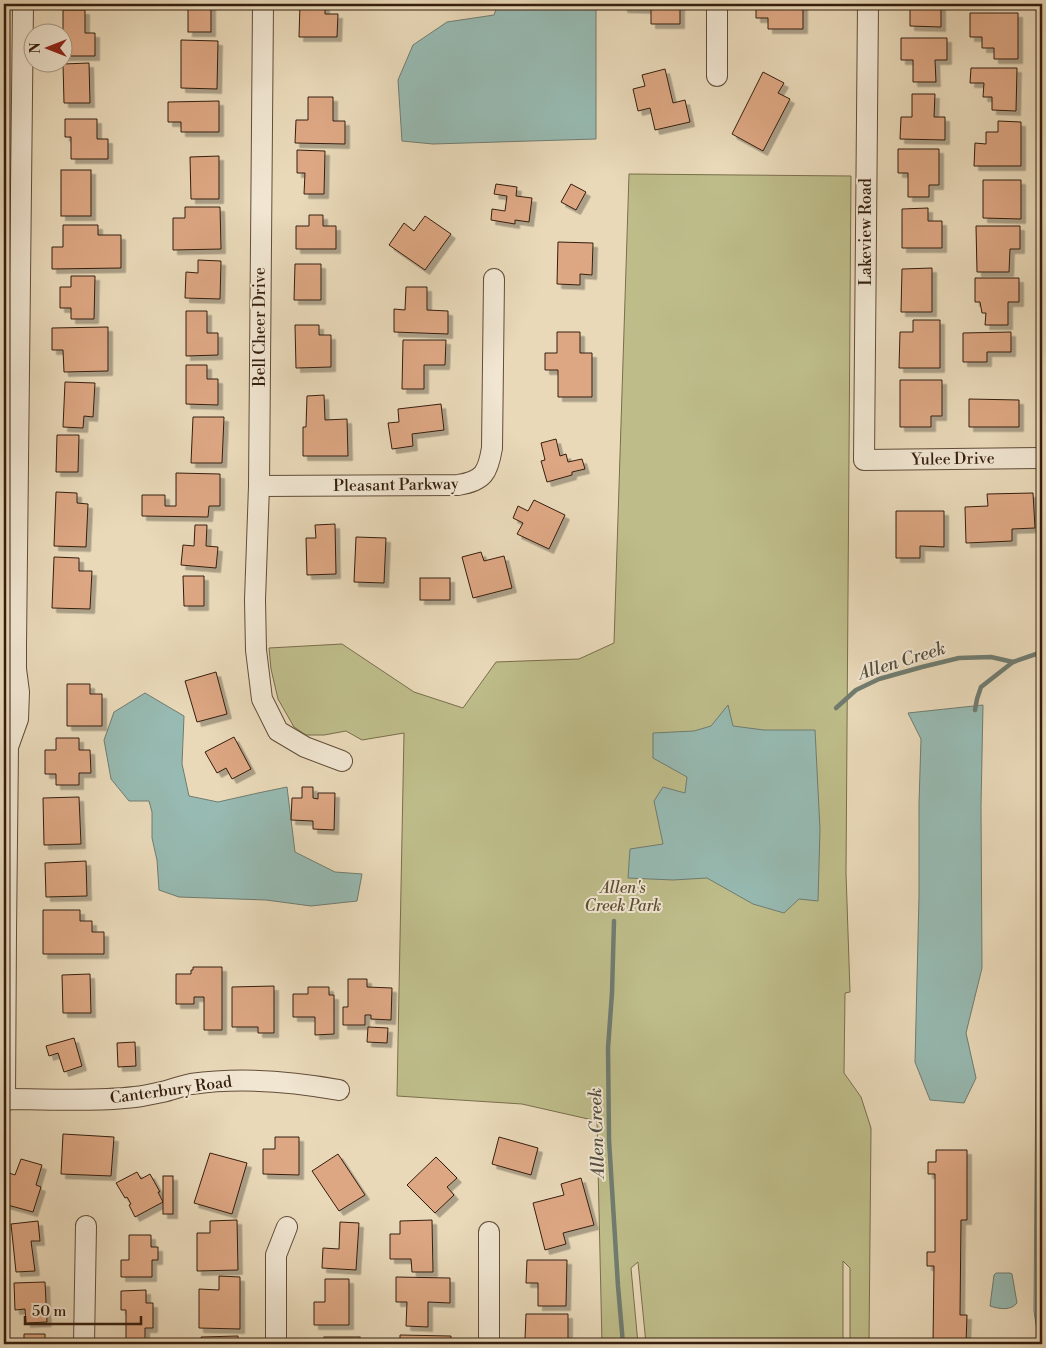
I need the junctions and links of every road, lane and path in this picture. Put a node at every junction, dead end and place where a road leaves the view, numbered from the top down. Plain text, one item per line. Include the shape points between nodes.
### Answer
1 (23, 4) edge
2 (263, 4) edge
3 (717, 4) edge
4 (868, 4) edge
5 (716, 76) dead end
6 (494, 279) dead end
7 (1042, 458) edge
8 (864, 460) joint
9 (259, 486) junction
10 (6, 747) edge
11 (342, 761) dead end
12 (5, 933) edge
13 (339, 1090) dead end
14 (5, 1101) edge
15 (86, 1226) dead end
16 (287, 1227) dead end
17 (489, 1232) dead end
18 (84, 1344) edge
19 (276, 1344) edge
20 (489, 1344) edge

1 - 10 street via 16,636 19,692 18,719
2 - 9 street, Bell Cheer Drive
3 - 5 street
4 - 8 street, Lakeview Road
6 - 9 street, Pleasant Parkway via 492,448 484,475 458,485
7 - 8 street, Yulee Drive
9 - 11 street, Bell Cheer Drive via 254,600 262,699 278,731 305,747
10 - 12 street
12 - 14 street
13 - 14 street, Canterbury Road via 255,1080 220,1081 136,1097
15 - 18 street
16 - 19 street via 276,1255
17 - 20 street

